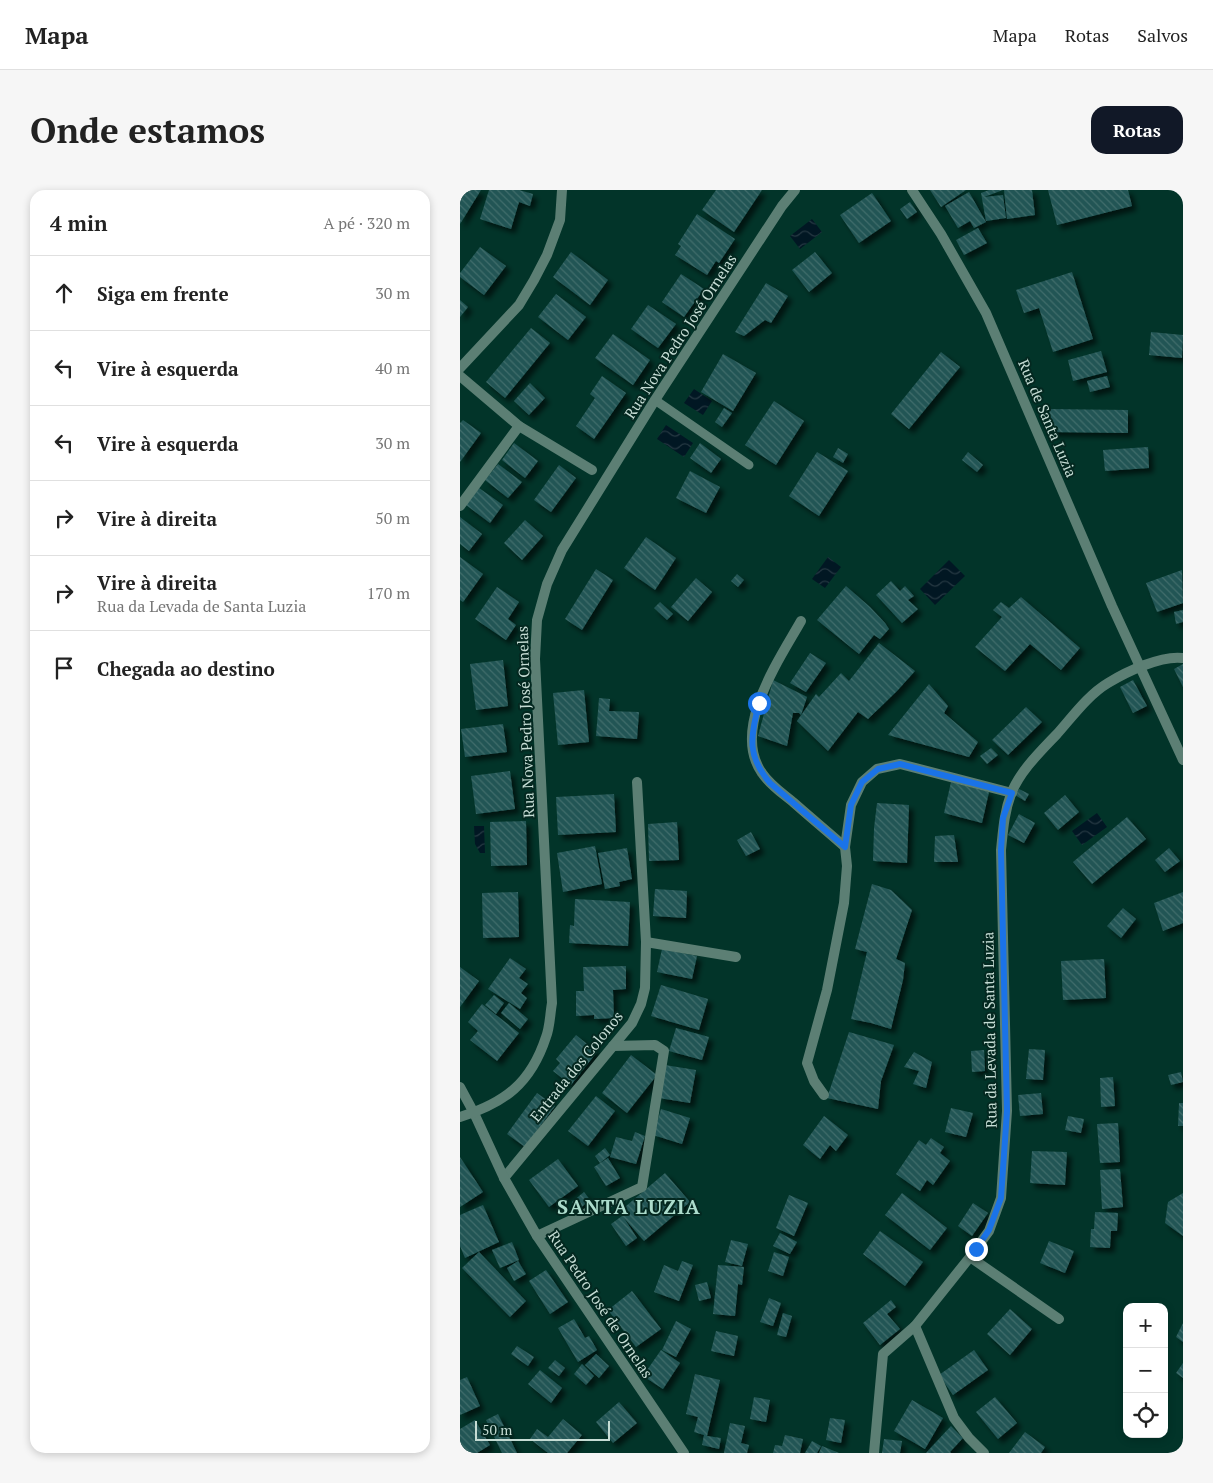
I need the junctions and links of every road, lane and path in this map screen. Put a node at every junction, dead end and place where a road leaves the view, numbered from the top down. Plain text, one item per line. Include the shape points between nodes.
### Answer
1 (562, 190) edge
2 (795, 190) edge
3 (912, 190) edge
4 (460, 368) edge
5 (460, 376) edge
6 (655, 400) junction
7 (519, 426) junction
8 (749, 465) dead end
9 (592, 470) dead end
10 (460, 506) edge
11 (801, 621) dead end
12 (1183, 658) edge
13 (1139, 667) junction
14 (1183, 760) edge
15 (637, 782) dead end
16 (1012, 793) junction
17 (845, 847) junction
18 (646, 942) junction
19 (736, 957) dead end
20 (613, 1046) junction
21 (460, 1087) edge
22 (824, 1095) dead end
23 (474, 1113) junction
24 (460, 1117) edge
25 (504, 1178) junction
26 (537, 1236) junction
27 (970, 1257) junction
28 (1060, 1319) dead end
29 (915, 1326) junction
30 (684, 1453) edge
31 (874, 1453) edge
32 (984, 1453) edge

1 - 4 street via 560,220 534,280 519,305
2 - 6 street, Rua Nova Pedro José Ornelas
3 - 13 street, Rua de Santa Luzia via 986,312
5 - 7 street
6 - 8 lane
6 - 23 street, Rua Nova Pedro José Ornelas via 562,550 547,584 537,620 535,659 552,1003 547,1036 526,1078 510,1094
7 - 9 street
7 - 10 street
11 - 17 street via 770,675 759,703 752,744 756,763 770,783
12 - 13 street, Rua da Levada de Santa Luzia
13 - 14 street, Rua de Santa Luzia
13 - 16 street, Rua da Levada de Santa Luzia via 1094,694 1036,756
15 - 18 street, Entrada dos Colonos
16 - 17 street via 900,764 878,769 862,782 851,805
16 - 27 street, Rua da Levada de Santa Luzia via 1003,818 1001,850 1007,1111 1001,1198 989,1230
17 - 22 street via 844,904 827,990 807,1063
18 - 19 street
18 - 20 street, Entrada dos Colonos via 645,988 641,1004 632,1023
20 - 25 street, Entrada dos Colonos
20 - 26 street via 655,1045 664,1051 642,1187
21 - 23 street, Rua Pedro José de Ornelas
23 - 24 street, Rua Nova Pedro José Ornelas
23 - 25 street, Rua Pedro José de Ornelas
25 - 26 street, Rua Pedro José de Ornelas
26 - 30 street, Rua Pedro José de Ornelas
27 - 28 street
27 - 29 street, Rua da Levada de Santa Luzia
29 - 31 street, Rua da Levada de Santa Luzia via 883,1354
29 - 32 street via 954,1418

